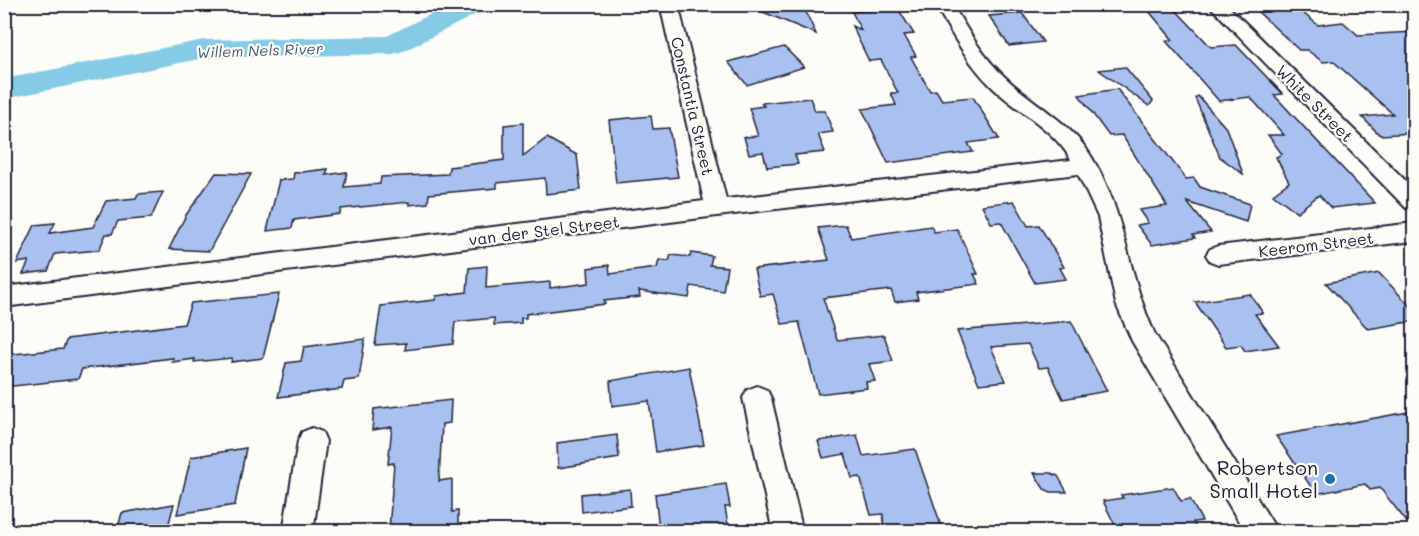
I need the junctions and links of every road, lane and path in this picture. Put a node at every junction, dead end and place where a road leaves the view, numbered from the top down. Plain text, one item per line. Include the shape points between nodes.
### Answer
1 (669, 4) edge
2 (943, 4) edge
3 (1216, 4) edge
4 (1085, 166) junction
5 (1414, 202) edge
6 (717, 208) junction
7 (1414, 232) edge
8 (1218, 255) dead end
9 (4, 297) edge
10 (757, 398) dead end
11 (312, 441) dead end
12 (298, 531) edge
13 (788, 531) edge
14 (1263, 531) edge

1 - 6 street, Constantia Street
2 - 4 street via 975,58 1064,137
3 - 5 street, White Street
4 - 6 street, van der Stel Street
4 - 14 street via 1109,217 1128,304 1141,332
6 - 9 street, van der Stel Street
7 - 8 street, Keerom Street
10 - 13 street
11 - 12 street

